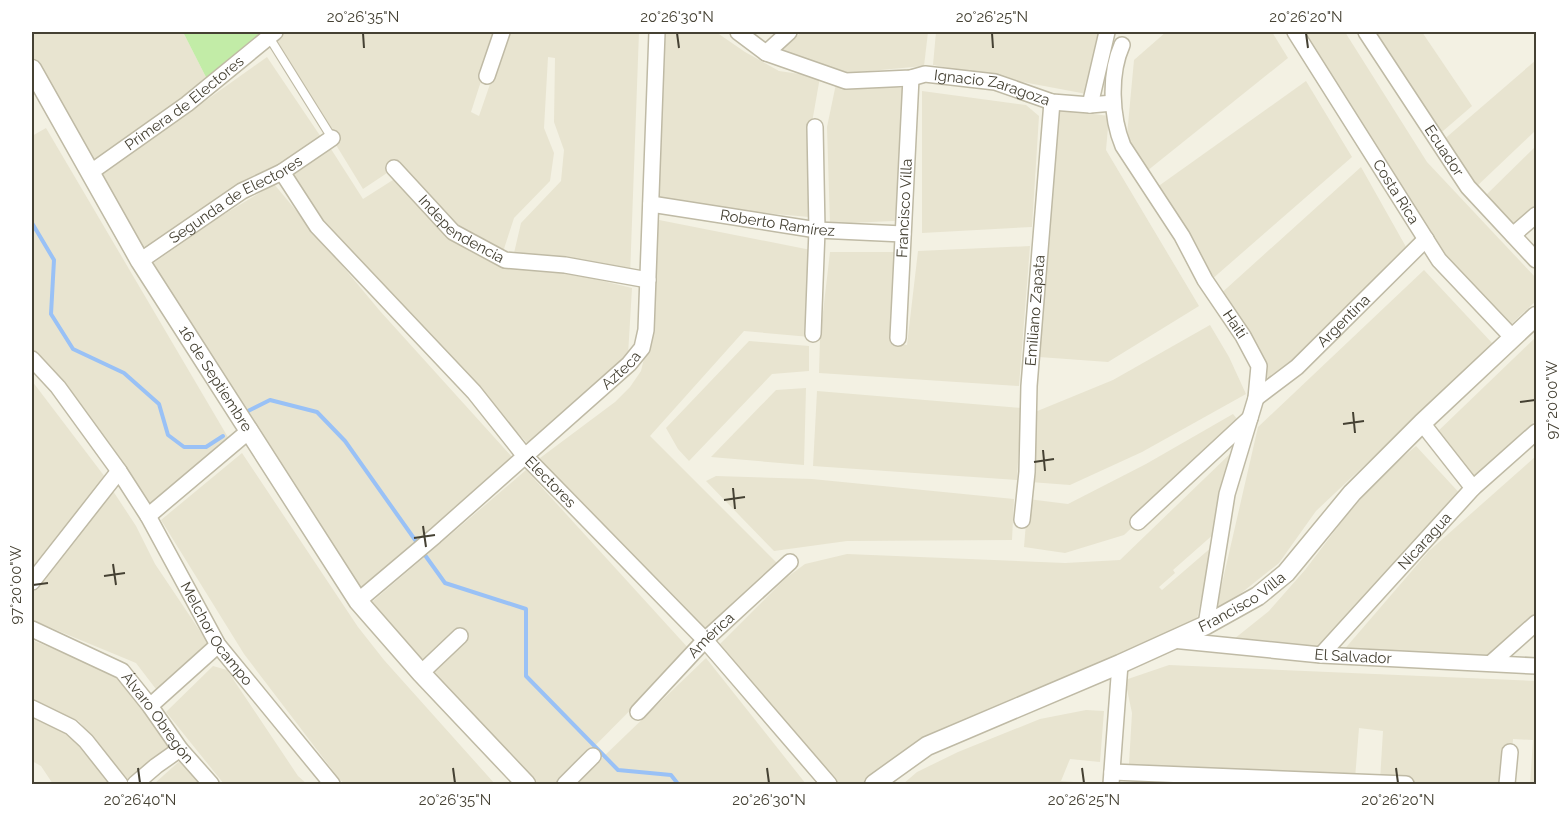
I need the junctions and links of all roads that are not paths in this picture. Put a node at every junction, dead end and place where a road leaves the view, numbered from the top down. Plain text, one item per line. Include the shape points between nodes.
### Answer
1 (502, 32) edge
2 (657, 32) edge
3 (738, 32) edge
4 (789, 32) edge
5 (1107, 32) edge
6 (1295, 32) edge
7 (1366, 32) edge
8 (272, 34) edge
9 (1122, 45) dead end
10 (766, 53) junction
11 (32, 69) edge
12 (487, 76) dead end
13 (911, 78) junction
14 (1052, 102) junction
15 (1113, 103) junction
16 (1090, 105) junction
17 (815, 127) dead end
18 (332, 138) joint
19 (394, 168) dead end
20 (91, 172) junction
21 (282, 172) junction
22 (651, 204) junction
23 (1536, 215) edge
24 (817, 230) junction
25 (903, 234) junction
26 (1513, 235) junction
27 (1426, 239) junction
28 (1536, 260) edge
29 (140, 261) junction
30 (648, 280) junction
31 (1536, 316) edge
32 (813, 334) dead end
33 (898, 338) dead end
34 (1514, 338) junction
35 (32, 359) edge
36 (1256, 398) junction
37 (1251, 417) junction
38 (1422, 423) junction
39 (250, 430) junction
40 (1536, 432) edge
41 (524, 455) junction
42 (119, 471) junction
43 (1473, 488) junction
44 (148, 516) junction
45 (1022, 520) dead end
46 (1138, 522) dead end
47 (790, 561) dead end
48 (32, 582) edge
49 (358, 601) junction
50 (1536, 622) edge
51 (1206, 625) junction
52 (32, 629) edge
53 (460, 636) dead end
54 (705, 640) junction
55 (1171, 640) junction
56 (218, 645) junction
57 (1321, 655) junction
58 (1491, 663) junction
59 (1120, 664) junction
60 (1536, 666) edge
61 (421, 673) junction
62 (150, 706) junction
63 (32, 708) edge
64 (638, 712) dead end
65 (180, 749) junction
66 (1510, 752) dead end
67 (593, 756) dead end
68 (1112, 778) edge
69 (120, 784) edge
70 (135, 784) edge
71 (211, 784) edge
72 (332, 784) edge
73 (526, 784) edge
74 (565, 784) edge
75 (829, 784) edge
76 (874, 784) edge
77 (1362, 784) edge
78 (1406, 784) edge
79 (1507, 784) edge

1 - 12 street
2 - 22 street, Azteca
3 - 10 street, Ignacio Zaragoza
4 - 10 street
5 - 16 street
6 - 27 street, Costa Rica
7 - 26 street, Ecuador via 1468,187
8 - 18 lane
8 - 20 street, Primera de Electores via 187,104
9 - 15 street, Haití via 1116,58
10 - 13 street, Ignacio Zaragoza via 846,81
11 - 20 street, 16 de Septiembre
13 - 14 street, Ignacio Zaragoza via 925,75 995,82
13 - 25 street, Francisco Villa
14 - 16 street, Ignacio Zaragoza
14 - 45 street, Emiliano Zapata
15 - 16 street, Ignacio Zaragoza
15 - 36 street, Haití via 1123,146 1259,366
17 - 24 street
18 - 21 street, Segunda de Electores
19 - 30 street, Independencia via 453,232 505,260 566,265
20 - 29 street, 16 de Septiembre
21 - 29 street, Segunda de Electores via 242,191
21 - 41 street, Electores via 317,226 474,392
22 - 24 street, Roberto Ramírez
22 - 30 street, Azteca
23 - 26 street
24 - 25 street, Roberto Ramírez
24 - 32 street
25 - 33 street, Francisco Villa
26 - 28 street, Ecuador
27 - 34 street, Costa Rica via 1439,260
27 - 36 street, Argentina via 1297,367
29 - 39 street, 16 de Septiembre
30 - 41 street, Azteca via 642,348 629,364
31 - 34 street, Francisco Villa
34 - 38 street, Francisco Villa
35 - 42 street, Melchor Ocampo via 65,396
36 - 37 street, Haití
37 - 46 street
37 - 51 street, Haití via 1227,494
38 - 43 street
38 - 51 street, Francisco Villa via 1352,493 1286,573 1258,597
39 - 44 street
39 - 49 street, 16 de Septiembre
40 - 43 street, Nicaragua
41 - 49 street, Azteca
41 - 54 street, Electores
42 - 44 street, Melchor Ocampo
42 - 48 street
43 - 57 street, Nicaragua
44 - 56 street, Melchor Ocampo
47 - 54 street, América
49 - 61 street, 16 de Septiembre
50 - 58 street
51 - 55 street, Francisco Villa
52 - 62 street, Álvaro Obregón via 122,671
53 - 61 street
54 - 64 street, América
54 - 75 street, Electores
55 - 57 street, El Salvador
55 - 59 street, Francisco Villa
56 - 62 street
56 - 72 street, Melchor Ocampo
57 - 58 street, El Salvador
58 - 60 street, El Salvador
59 - 68 street
59 - 76 street, Francisco Villa via 927,746
61 - 73 street, 16 de Septiembre
62 - 65 street, Álvaro Obregón
63 - 69 street via 71,727
65 - 70 street
65 - 71 street, Álvaro Obregón
66 - 79 street
67 - 74 street
68 - 77 street
77 - 78 street

